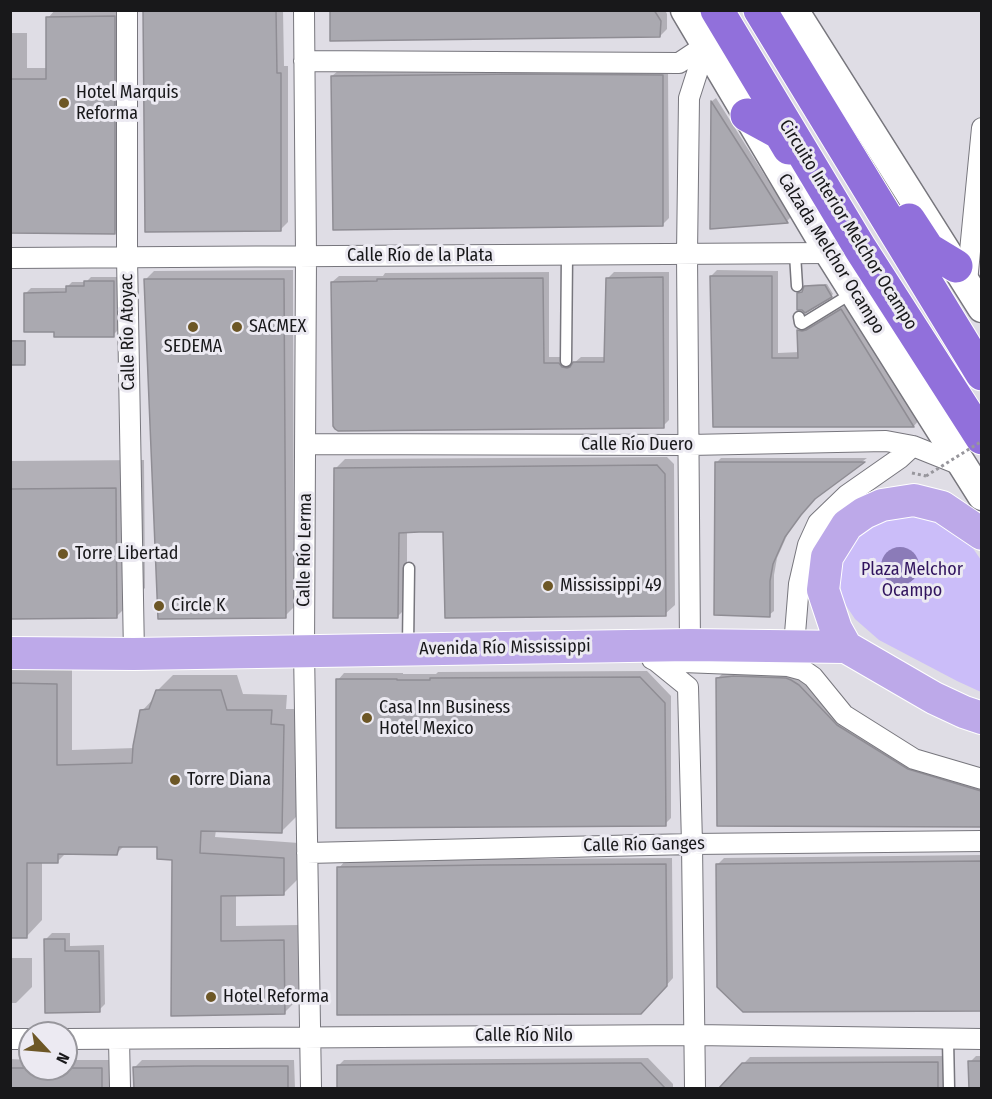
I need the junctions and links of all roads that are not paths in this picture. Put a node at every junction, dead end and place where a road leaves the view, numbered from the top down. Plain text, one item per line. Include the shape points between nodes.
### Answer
1 (127, 10) edge
2 (304, 10) edge
3 (685, 10) edge
4 (717, 10) edge
5 (760, 10) edge
6 (794, 10) edge
7 (706, 45) junction
8 (304, 61) junction
9 (747, 115) junction
10 (981, 128) edge
11 (846, 149) junction
12 (833, 203) junction
13 (829, 253) junction
14 (687, 254) junction
15 (795, 254) junction
16 (567, 255) junction
17 (306, 256) junction
18 (126, 257) junction
19 (10, 258) edge
20 (971, 267) edge
21 (797, 286) dead end
22 (854, 292) junction
23 (799, 318) dead end
24 (566, 361) dead end
25 (981, 374) edge
26 (981, 439) edge
27 (306, 444) junction
28 (689, 445) junction
29 (913, 446) junction
30 (963, 466) junction
31 (981, 496) edge
32 (981, 534) edge
33 (409, 568) dead end
34 (690, 645) junction
35 (794, 646) junction
36 (304, 650) junction
37 (408, 650) junction
38 (850, 650) junction
39 (10, 653) edge
40 (645, 653) junction
41 (134, 654) junction
42 (981, 718) edge
43 (981, 778) edge
44 (981, 841) edge
45 (692, 844) junction
46 (307, 853) junction
47 (694, 1035) junction
48 (310, 1037) junction
49 (78, 1039) edge
50 (119, 1039) junction
51 (948, 1039) junction
52 (981, 1039) edge
53 (120, 1089) edge
54 (311, 1089) edge
55 (695, 1089) edge
56 (949, 1089) edge

1 - 18 street, Calle Río Atoyac
2 - 8 street, Calle Río Lerma
3 - 7 main road, Calzada Melchor Ocampo
4 - 12 highway, Circuito Interior Melchor Ocampo
5 - 11 highway, Circuito Interior Melchor Ocampo
6 - 20 main road via 937,236
7 - 8 street via 679,63
7 - 9 main road, Calzada Melchor Ocampo
7 - 14 street via 689,98
8 - 17 street, Calle Río Lerma
9 - 12 highway via 780,134 813,187
9 - 13 main road, Calzada Melchor Ocampo
10 - 20 street
11 - 20 highway via 874,170 928,249
11 - 25 highway, Circuito Interior Melchor Ocampo
12 - 26 highway, Circuito Interior Melchor Ocampo
13 - 15 street, Calle Río de la Plata
13 - 22 main road, Calzada Melchor Ocampo
14 - 15 street, Calle Río de la Plata
14 - 16 street, Calle Río de la Plata
14 - 28 street
15 - 21 lane
16 - 17 street, Calle Río de la Plata
16 - 24 lane
17 - 18 street, Calle Río de la Plata
17 - 27 street, Calle Río Lerma
18 - 19 street, Calle Río de la Plata
18 - 41 street, Calle Río Atoyac
22 - 23 lane via 802,324
22 - 30 main road, Calzada Melchor Ocampo
27 - 28 street, Calle Río Duero
27 - 36 street, Calle Río Lerma
28 - 29 street, Calle Río Duero via 886,441
28 - 34 street
29 - 30 street, Calle Río Duero
29 - 35 street via 847,495 818,523 808,545 799,584
30 - 31 main road, Calzada Melchor Ocampo
32 - 38 main road via 942,507 914,500 882,505 847,525 827,557 823,590 836,629
33 - 37 lane
34 - 35 main road, Avenida Río Mississippi
34 - 40 main road, Avenida Río Mississippi
35 - 38 main road, Avenida Río Mississippi
36 - 37 main road, Avenida Río Mississippi
36 - 41 main road, Avenida Río Mississippi
36 - 46 street, Calle Río Lerma
37 - 40 main road, Avenida Río Mississippi
38 - 42 main road, Avenida Río Mississippi via 934,698
39 - 41 main road, Avenida Río Mississippi
40 - 43 street via 803,670 844,715 914,759
40 - 45 street via 688,687
44 - 45 street, Calle Río Ganges
45 - 46 street, Calle Río Ganges
45 - 47 street
46 - 48 street, Calle Río Lerma
47 - 48 street, Calle Río Nilo
47 - 51 street, Calle Río Nilo
47 - 55 street
48 - 50 street, Calle Río Nilo
48 - 54 street, Calle Río Lerma
49 - 50 street, Calle Río Nilo
50 - 53 street
51 - 52 street, Calle Río Nilo
51 - 56 lane

